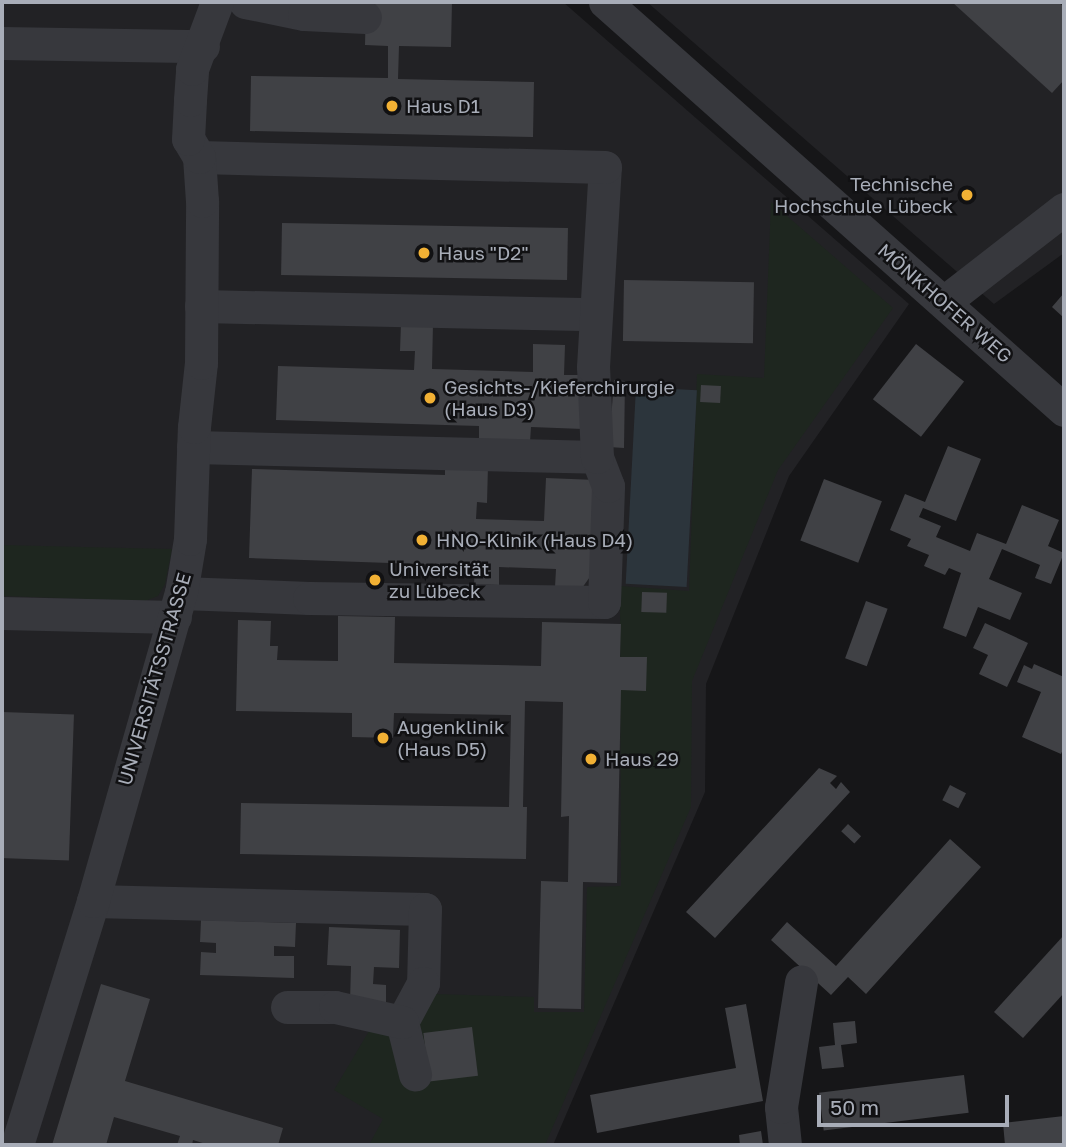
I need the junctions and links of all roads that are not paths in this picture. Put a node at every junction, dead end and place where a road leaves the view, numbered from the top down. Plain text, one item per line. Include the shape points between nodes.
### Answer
1 (217, 2) edge
2 (245, 2) edge
3 (605, 2) edge
4 (365, 17) dead end
5 (2, 43) edge
6 (203, 46) junction
7 (200, 157) junction
8 (1064, 209) edge
9 (944, 302) junction
10 (201, 306) junction
11 (593, 314) junction
12 (1064, 410) edge
13 (193, 447) junction
14 (597, 457) junction
15 (178, 605) junction
16 (2, 613) edge
17 (93, 901) junction
18 (801, 982) dead end
19 (287, 1007) dead end
20 (402, 1022) junction
21 (415, 1074) dead end
22 (17, 1145) edge
23 (785, 1145) edge

1 - 6 street, UNIVERSITÄTSSTRASSE
2 - 4 street via 304,14
3 - 9 street, MÖNKHOFER WEG
5 - 6 street
6 - 7 street, UNIVERSITÄTSSTRASSE via 192,69 188,139
7 - 10 street, UNIVERSITÄTSSTRASSE
7 - 11 street via 605,167
8 - 9 street
9 - 12 street, MÖNKHOFER WEG
10 - 11 street
10 - 13 street, UNIVERSITÄTSSTRASSE
11 - 14 street
13 - 14 street
13 - 15 street, UNIVERSITÄTSSTRASSE via 190,539
14 - 15 street via 608,486 604,602 309,598
15 - 16 street
15 - 17 street, UNIVERSITÄTSSTRASSE
17 - 20 street via 425,909 423,983
17 - 22 street, UNIVERSITÄTSSTRASSE
18 - 23 street via 781,1107
19 - 20 street via 335,1007
20 - 21 street

